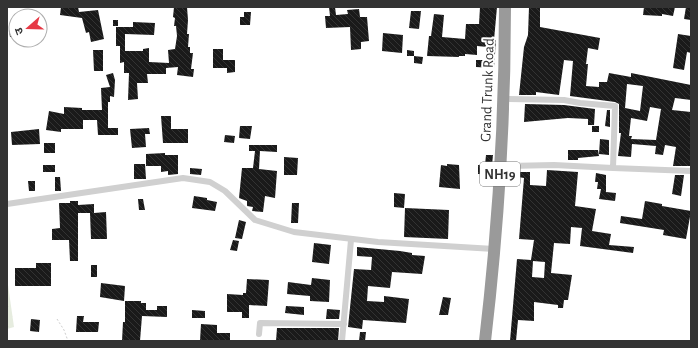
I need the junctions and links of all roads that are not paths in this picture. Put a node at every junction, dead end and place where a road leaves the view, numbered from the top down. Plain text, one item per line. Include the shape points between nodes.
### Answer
1 (505, 7) edge
2 (512, 7) edge
3 (509, 99) junction
4 (506, 166) junction
5 (613, 168) junction
6 (691, 171) edge
7 (7, 204) edge
8 (350, 240) junction
9 (494, 249) junction
10 (344, 324) junction
11 (259, 334) dead end
12 (342, 341) edge
13 (486, 341) edge
14 (492, 341) edge

1 - 9 highway, Grand Trunk Road / NH19 via 504,98
2 - 3 highway, Grand Trunk Road / NH19
3 - 4 highway, Grand Trunk Road / NH19
3 - 5 street via 564,100 616,106
4 - 5 street
4 - 14 highway, Grand Trunk Road / NH19
5 - 6 street
7 - 8 street via 183,178 210,182 225,191 255,220 294,232
8 - 9 street
8 - 10 street
9 - 13 highway, Grand Trunk Road / NH19
10 - 11 street via 272,321 260,323
10 - 12 street

